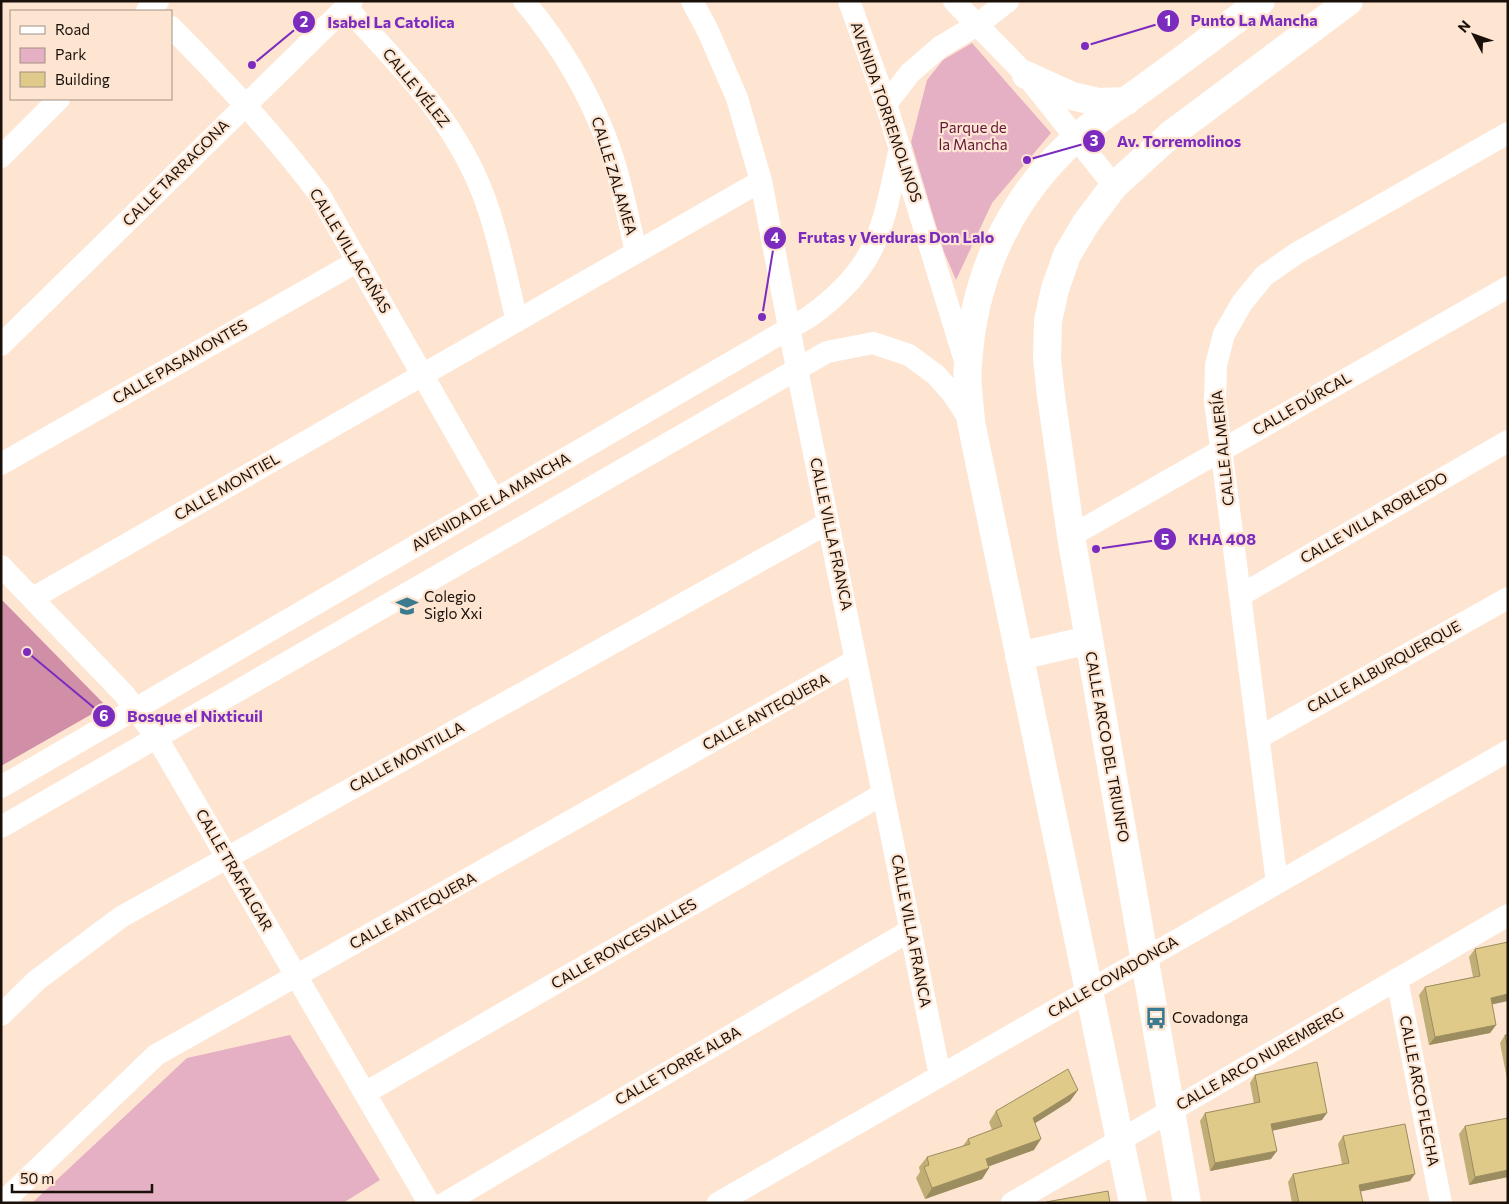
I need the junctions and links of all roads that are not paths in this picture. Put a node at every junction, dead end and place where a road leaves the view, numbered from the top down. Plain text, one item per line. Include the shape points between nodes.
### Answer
1 (524, 1) edge
2 (692, 1) edge
3 (849, 1) edge
4 (954, 1) edge
5 (1008, 1) edge
6 (1261, 1) edge
7 (1350, 1) edge
8 (349, 4) edge
9 (977, 25) junction
10 (172, 28) edge
11 (1026, 75) junction
12 (59, 100) edge
13 (1127, 101) junction
14 (246, 103) junction
15 (886, 104) junction
16 (1508, 132) edge
17 (1077, 138) junction
18 (900, 148) junction
19 (1, 157) edge
20 (761, 181) junction
21 (1114, 186) junction
22 (636, 252) junction
23 (358, 261) junction
24 (1508, 287) edge
25 (517, 321) junction
26 (790, 328) junction
27 (1, 345) edge
28 (967, 367) junction
29 (797, 369) junction
30 (422, 375) junction
31 (971, 422) junction
32 (1508, 441) edge
33 (1222, 450) junction
34 (1, 464) edge
35 (494, 500) junction
36 (828, 523) junction
37 (1071, 536) junction
38 (1, 566) edge
39 (1241, 595) junction
40 (33, 598) junction
41 (1508, 598) edge
42 (1089, 640) junction
43 (1019, 656) junction
44 (856, 660) junction
45 (137, 709) junction
46 (1260, 737) junction
47 (157, 738) junction
48 (1508, 751) edge
49 (1, 787) edge
50 (883, 794) junction
51 (1, 827) edge
52 (226, 858) junction
53 (1277, 883) junction
54 (1508, 915) edge
55 (911, 930) junction
56 (1144, 960) junction
57 (297, 977) junction
58 (1397, 979) junction
59 (1090, 991) junction
60 (1, 1015) edge
61 (940, 1076) junction
62 (365, 1093) junction
63 (1170, 1112) junction
64 (1121, 1140) junction
65 (2, 1203) edge
66 (429, 1203) edge
67 (445, 1203) edge
68 (718, 1203) edge
69 (1012, 1203) edge
70 (1133, 1203) edge
71 (1187, 1203) edge
72 (1441, 1203) edge

1 - 22 street, CALLE ZALAMEA via 577,75 601,125
2 - 20 street, CALLE VILLA FRANCA via 737,98
3 - 15 street, AVENIDA TORREMOLINOS
4 - 9 street
5 - 9 street
6 - 13 street
7 - 21 street via 1170,135
8 - 14 street, CALLE TARRAGONA
8 - 25 street, CALLE VÉLEZ via 440,113 462,148 481,189 497,237
9 - 11 street
9 - 15 street via 940,47 910,73
10 - 14 street, CALLE VILLACAÑAS
11 - 13 street via 1072,96 1098,102
11 - 17 street
12 - 19 street
13 - 17 street
14 - 23 street, CALLE VILLACAÑAS via 319,194
14 - 27 street, CALLE TARRAGONA
15 - 18 street, AVENIDA TORREMOLINOS
16 - 33 street, CALLE ALMERÍA via 1296,253 1264,276 1242,303 1224,334 1216,365 1215,401
17 - 21 street
17 - 28 street via 1041,174 1019,202 1000,236 984,273 973,315
18 - 26 street, AVENIDA DE LA MANCHA via 882,227 871,254 829,303
18 - 28 street, AVENIDA TORREMOLINOS
20 - 22 street, CALLE MONTIEL
20 - 26 street, CALLE VILLA FRANCA
21 - 37 street, CALLE ARCO DEL TRIUNFO via 1072,247 1055,289 1048,321 1047,359
22 - 25 street, CALLE MONTIEL
23 - 30 street, CALLE VILLACAÑAS
23 - 34 street, CALLE PASAMONTES
24 - 33 street, CALLE DÚRCAL
25 - 30 street, CALLE MONTIEL
26 - 29 street, CALLE VILLA FRANCA
26 - 35 street, AVENIDA DE LA MANCHA
28 - 31 street
29 - 31 street via 827,352 873,344 882,346 909,355 936,375
29 - 36 street, CALLE VILLA FRANCA
29 - 47 street
30 - 35 street, CALLE VILLACAÑAS
30 - 40 street, CALLE MONTIEL
31 - 43 street
32 - 39 street, CALLE VILLA ROBLEDO
33 - 37 street, CALLE DÚRCAL
33 - 39 street, CALLE ALMERÍA
35 - 45 street, AVENIDA DE LA MANCHA
36 - 44 street, CALLE VILLA FRANCA
36 - 52 street, CALLE MONTILLA
37 - 42 street, CALLE ARCO DEL TRIUNFO
38 - 40 street, CALLE TRAFALGAR
39 - 46 street, CALLE ALMERÍA
40 - 45 street, CALLE TRAFALGAR
41 - 46 street, CALLE ALBURQUERQUE
42 - 43 street
42 - 56 street, CALLE ARCO DEL TRIUNFO
43 - 59 street
44 - 50 street, CALLE VILLA FRANCA
44 - 57 street, CALLE ANTEQUERA
45 - 47 street, CALLE TRAFALGAR
45 - 49 street, AVENIDA DE LA MANCHA
46 - 53 street, CALLE ALMERÍA
47 - 51 street
47 - 52 street, CALLE TRAFALGAR
48 - 53 street, CALLE COVADONGA
50 - 55 street, CALLE VILLA FRANCA
50 - 62 street, CALLE RONCESVALLES
52 - 57 street, CALLE TRAFALGAR
52 - 60 street, CALLE MONTILLA via 120,917 37,980
53 - 56 street, CALLE COVADONGA
54 - 58 street, CALLE ARCO NUREMBERG
55 - 61 street, CALLE VILLA FRANCA
55 - 67 street, CALLE TORRE ALBA
56 - 59 street, CALLE COVADONGA
56 - 63 street, CALLE ARCO DEL TRIUNFO
57 - 62 street, CALLE TRAFALGAR
57 - 65 street, CALLE ANTEQUERA via 156,1055
58 - 63 street, CALLE ARCO NUREMBERG
58 - 72 street, CALLE ARCO FLECHA
59 - 61 street, CALLE COVADONGA
59 - 64 street
61 - 68 street, CALLE COVADONGA
62 - 66 street, CALLE TRAFALGAR
63 - 64 street, CALLE ARCO NUREMBERG
63 - 71 street, CALLE ARCO DEL TRIUNFO
64 - 69 street, CALLE ARCO NUREMBERG
64 - 70 street

